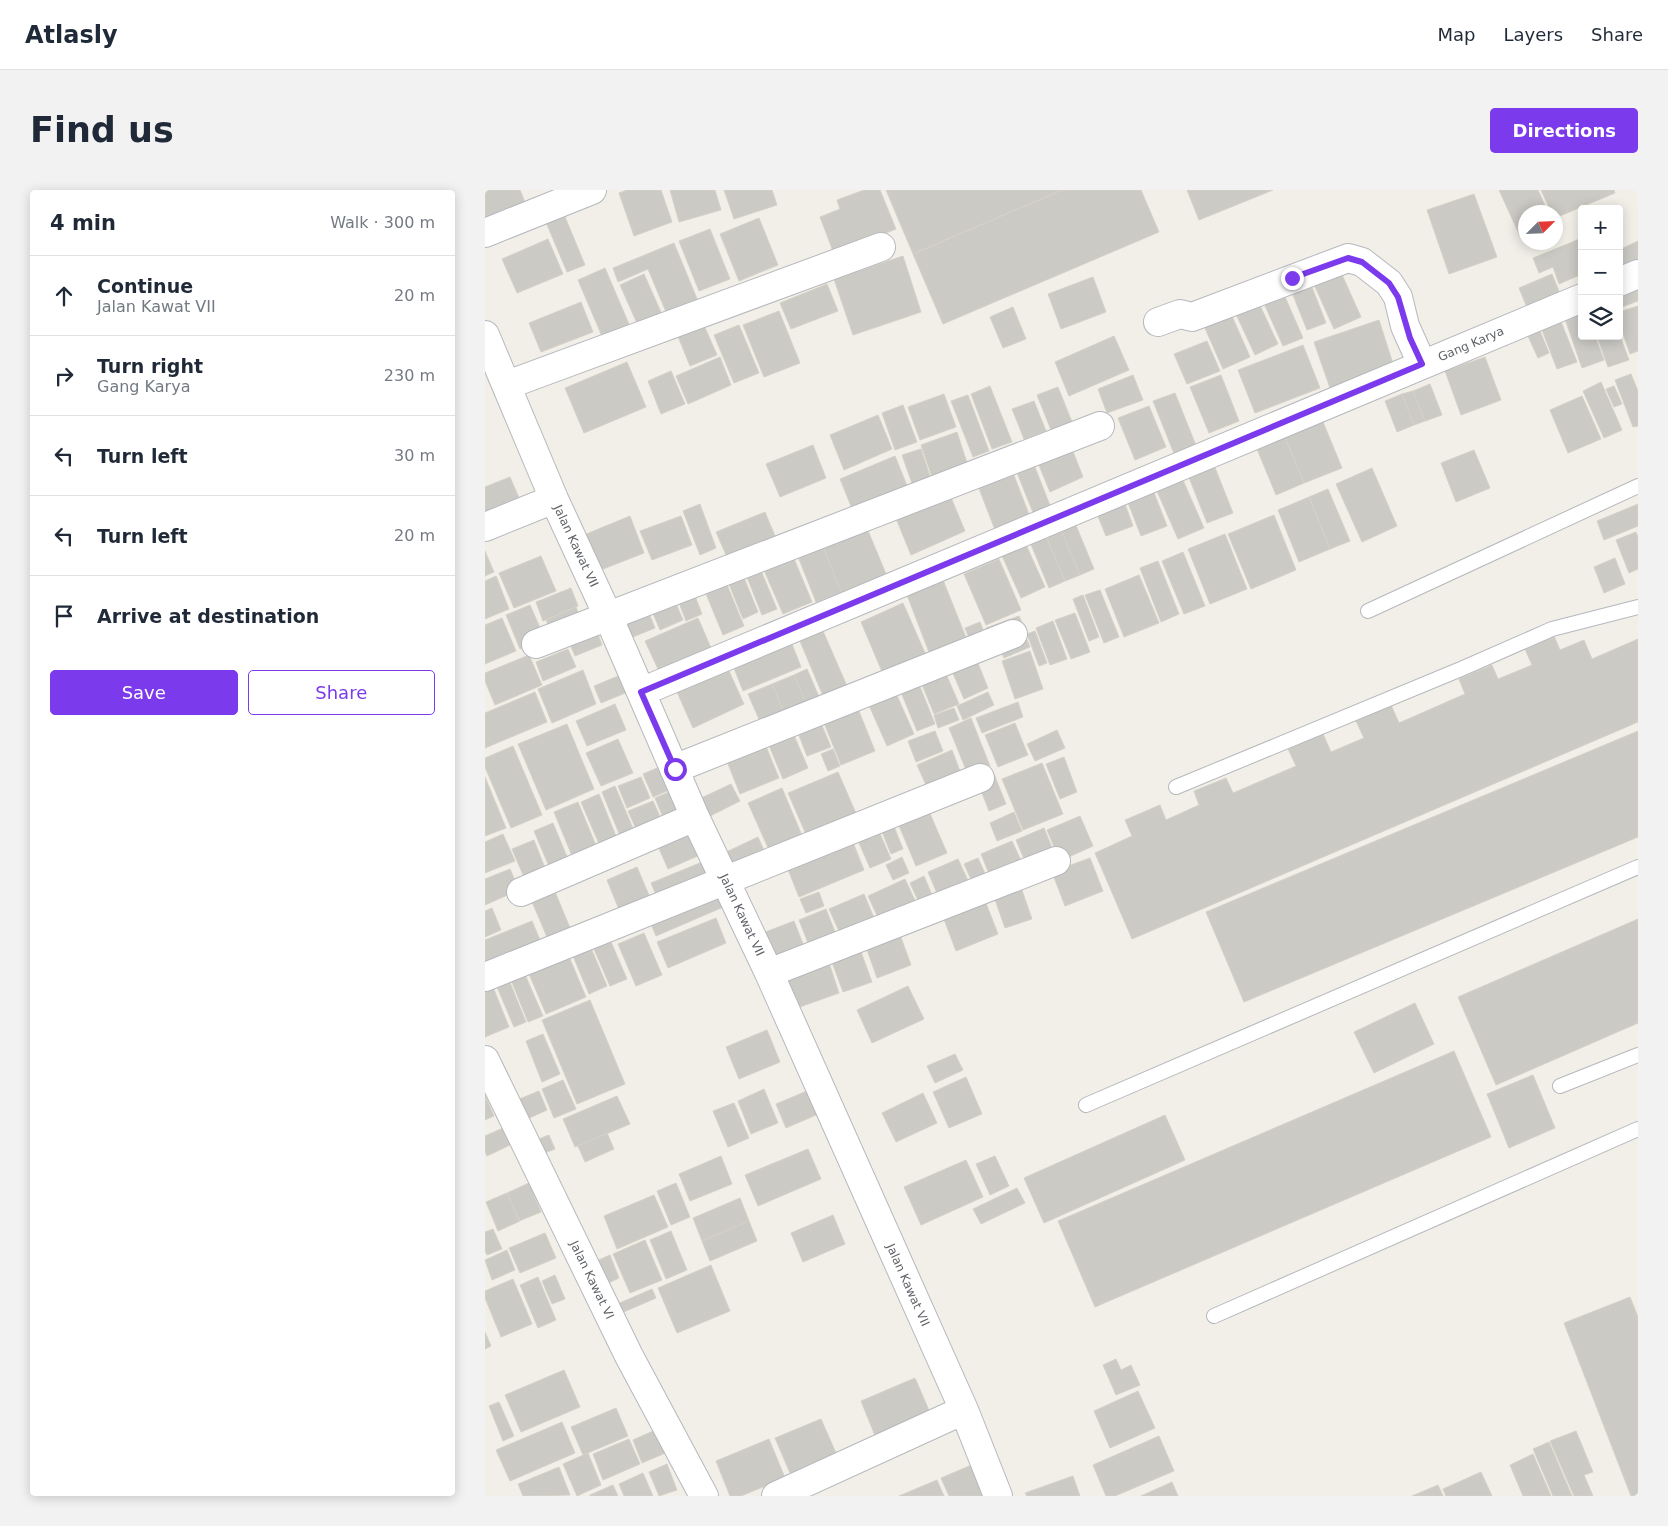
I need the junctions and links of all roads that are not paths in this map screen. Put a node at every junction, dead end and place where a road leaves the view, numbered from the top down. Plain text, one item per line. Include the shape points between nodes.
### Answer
1 (592, 190) edge
2 (485, 233) edge
3 (881, 248) dead end
4 (1638, 274) edge
5 (1623, 280) edge
6 (1578, 300) edge
7 (1158, 322) dead end
8 (485, 335) edge
9 (1422, 364) junction
10 (507, 385) junction
11 (1100, 426) dead end
12 (1638, 486) edge
13 (554, 499) junction
14 (485, 527) edge
15 (1638, 608) edge
16 (1368, 611) dead end
17 (608, 616) junction
18 (1013, 634) dead end
19 (536, 644) dead end
20 (641, 692) junction
21 (675, 769) junction
22 (980, 778) dead end
23 (1176, 787) dead end
24 (695, 817) junction
25 (1056, 860) dead end
26 (1638, 867) edge
27 (726, 881) junction
28 (521, 892) dead end
29 (769, 973) junction
30 (485, 977) edge
31 (1638, 1055) edge
32 (485, 1060) edge
33 (1560, 1086) dead end
34 (1086, 1105) dead end
35 (1638, 1129) edge
36 (1214, 1316) dead end
37 (963, 1410) junction
38 (704, 1496) edge
39 (776, 1496) edge
40 (998, 1496) edge

1 - 2 street
3 - 10 street
4 - 5 street
6 - 9 street, Gang Karya
7 - 9 street via 1180,314 1192,317 1348,258 1362,262 1389,283 1398,297
8 - 10 street, Jalan Kawat VII
9 - 20 street, Gang Karya
10 - 13 street, Jalan Kawat VII
11 - 17 street
12 - 16 lane
13 - 14 street
13 - 17 street, Jalan Kawat VII
15 - 23 lane via 1552,629
17 - 19 street
17 - 20 street, Jalan Kawat VII
18 - 21 street
20 - 21 street, Jalan Kawat VII
21 - 24 street, Jalan Kawat VII
22 - 27 street
24 - 27 street, Jalan Kawat VII
24 - 28 street
25 - 29 street
26 - 34 lane
27 - 29 street, Jalan Kawat VII
27 - 30 street
29 - 37 street, Jalan Kawat VII
31 - 33 lane
32 - 38 street, Jalan Kawat VI via 629,1356
35 - 36 lane
37 - 39 street
37 - 40 street, Jalan Kawat VII

